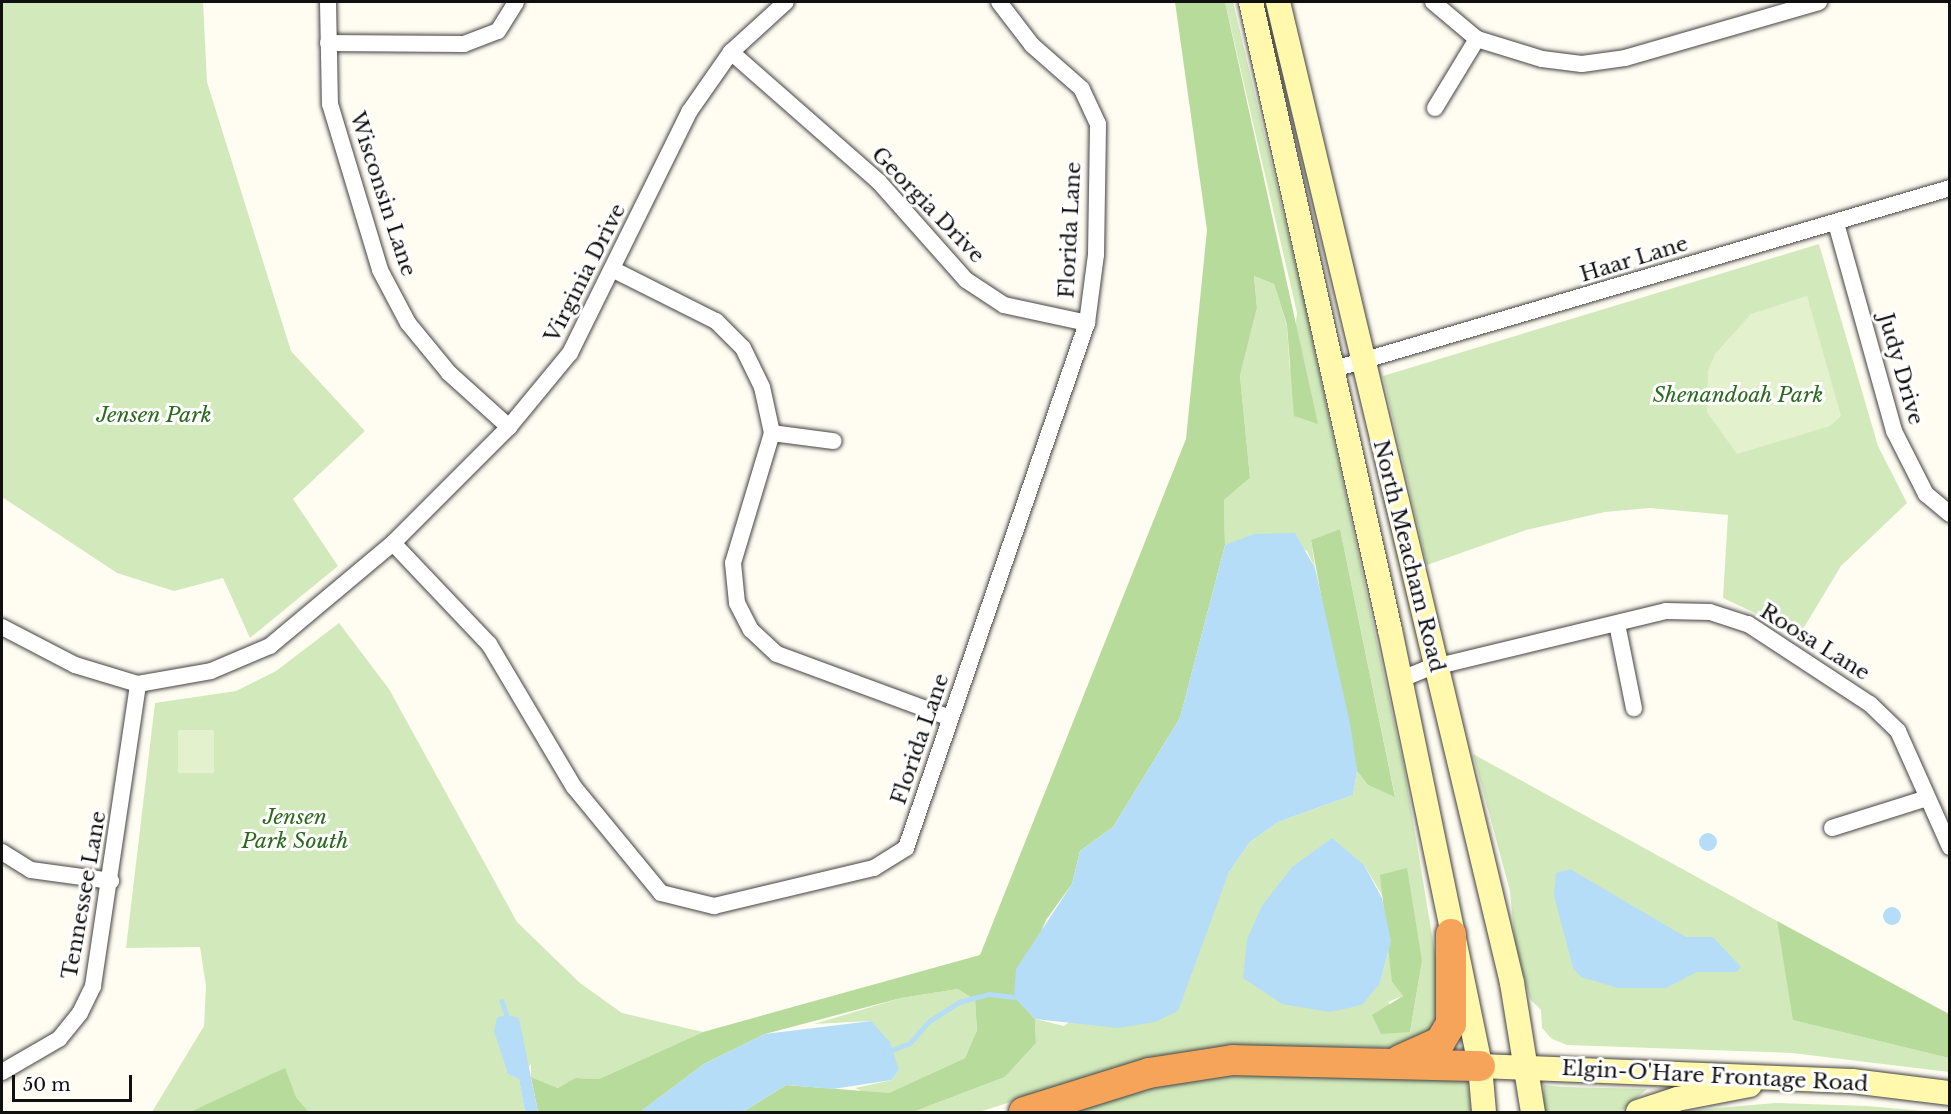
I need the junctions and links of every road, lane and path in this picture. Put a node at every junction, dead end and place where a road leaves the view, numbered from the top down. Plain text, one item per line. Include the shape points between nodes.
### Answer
1 (328, 2) edge
2 (516, 2) edge
3 (786, 2) edge
4 (999, 2) edge
5 (1251, 2) edge
6 (1278, 2) edge
7 (1433, 2) edge
8 (1819, 2) edge
9 (1781, 7) edge
10 (1477, 39) junction
11 (327, 43) junction
12 (731, 52) junction
13 (1435, 108) dead end
14 (1950, 188) edge
15 (1836, 223) junction
16 (614, 270) junction
17 (1087, 323) junction
18 (1361, 362) junction
19 (1331, 370) junction
20 (508, 427) junction
21 (771, 433) junction
22 (833, 441) dead end
23 (1950, 514) edge
24 (393, 543) junction
25 (1617, 624) junction
26 (2, 627) edge
27 (1436, 667) junction
28 (1399, 681) junction
29 (138, 684) junction
30 (1634, 708) dead end
31 (950, 718) junction
32 (1924, 799) junction
33 (1832, 828) dead end
34 (1950, 847) edge
35 (2, 852) edge
36 (111, 881) junction
37 (1451, 933) junction
38 (1393, 1063) junction
39 (1480, 1066) junction
40 (1527, 1067) junction
41 (2, 1072) edge
42 (1788, 1077) junction
43 (1950, 1094) edge
44 (1024, 1113) edge
45 (1484, 1113) edge
46 (1533, 1113) edge
47 (1638, 1113) edge

1 - 11 street, Wisconsin Lane
2 - 11 street via 498,31 464,44
3 - 12 street, Virginia Drive
4 - 17 street, Florida Lane via 1032,45 1082,89 1098,124 1096,255
5 - 19 main road, North Meacham Road
6 - 18 main road, North Meacham Road
7 - 10 street
8 - 9 street
9 - 10 street via 1625,58 1582,64 1542,59
10 - 13 street
11 - 20 street, Wisconsin Lane via 330,104 380,270 408,323 449,373
12 - 16 street, Virginia Drive via 689,112
12 - 17 street, Georgia Drive via 879,182 966,280 1004,304
14 - 15 street, Haar Lane
15 - 18 street, Haar Lane
15 - 23 street, Judy Drive via 1894,431 1926,494
16 - 20 street, Virginia Drive via 570,353
16 - 21 street via 717,321 743,348 762,387
17 - 31 street, Florida Lane
18 - 19 street, Haar Lane
18 - 27 main road, North Meacham Road
19 - 28 main road, North Meacham Road
20 - 24 street, Virginia Drive
21 - 22 street
21 - 31 street via 734,563 737,603 752,630 777,654
24 - 29 street, Virginia Drive via 270,646 212,671
24 - 31 street, Florida Lane via 489,644 574,787 661,893 714,906 874,868 906,848
25 - 27 street, Roosa Lane
25 - 30 street
25 - 32 street, Roosa Lane via 1666,611 1710,612 1748,624 1870,704 1898,731
26 - 29 street via 75,665
27 - 28 street, Roosa Lane
27 - 40 main road, North Meacham Road
28 - 37 main road, North Meacham Road
29 - 36 street, Tennessee Lane
32 - 33 street
32 - 34 street, Roosa Lane
35 - 36 street via 31,870
36 - 41 street, Tennessee Lane via 93,986 80,1013 59,1039
37 - 38 highway via 1451,1024 1440,1042
37 - 39 main road, North Meacham Road
38 - 39 highway
38 - 44 highway via 1279,1059 1196,1065 1149,1073
39 - 40 main road, Elgin-O'Hare Frontage Road
39 - 45 main road, North Meacham Road
40 - 42 main road, Elgin-O'Hare Frontage Road
40 - 46 main road, North Meacham Road
42 - 43 main road, Elgin-O'Hare Frontage Road
42 - 47 main road via 1677,1099

